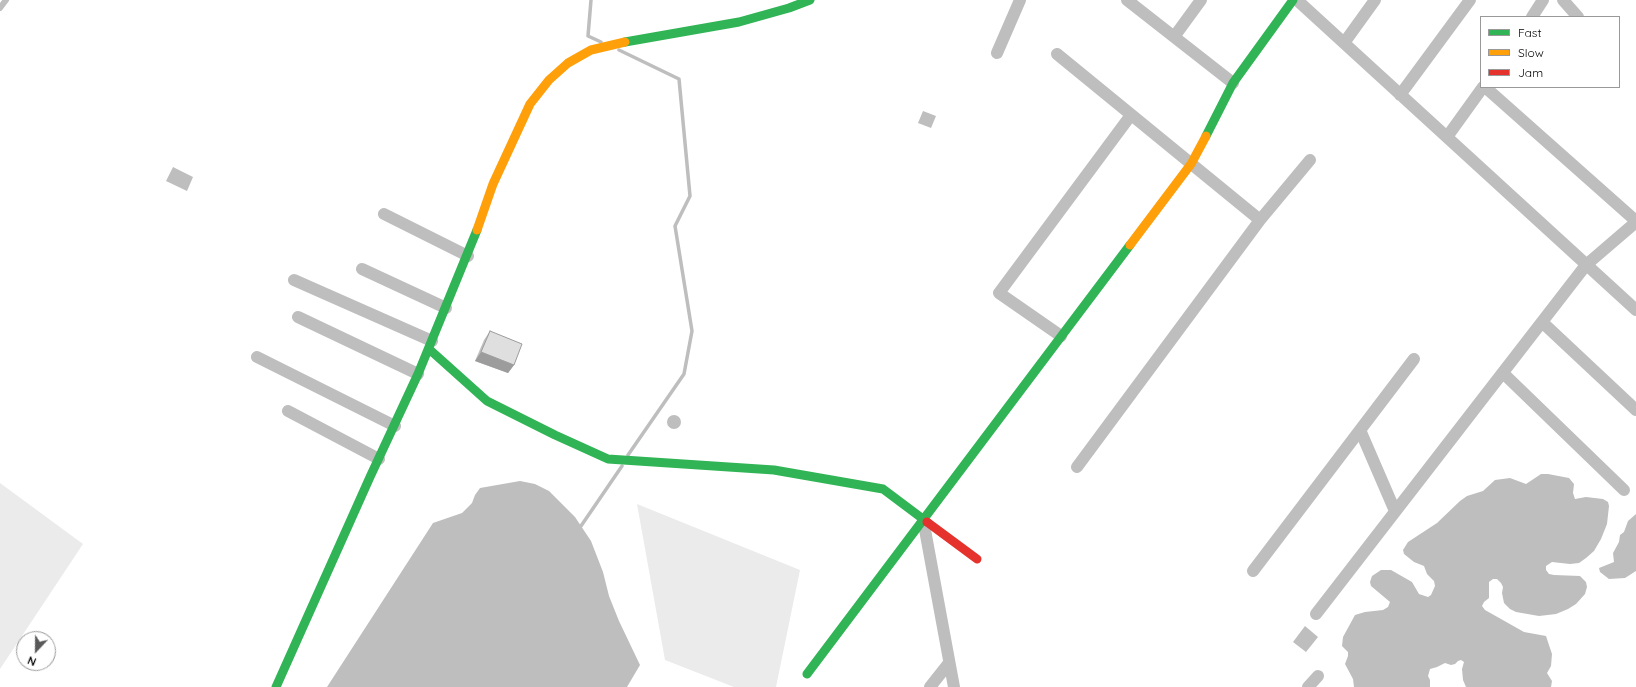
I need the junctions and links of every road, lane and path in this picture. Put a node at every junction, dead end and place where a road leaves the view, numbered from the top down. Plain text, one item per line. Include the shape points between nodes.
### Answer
1 (6, 0) edge
2 (810, 0) edge
3 (1020, 0) edge
4 (1127, 0) edge
5 (1201, 0) edge
6 (1293, 0) edge
7 (1297, 0) edge
8 (1375, 0) edge
9 (1470, 0) edge
10 (1543, 0) edge
11 (1563, 0) edge
12 (0, 8) edge
13 (1533, 16) edge
14 (1577, 16) edge
15 (1174, 37) junction
16 (1344, 43) junction
17 (997, 53) dead end
18 (1057, 54) dead end
19 (1233, 83) junction
20 (1483, 88) edge
21 (1485, 88) edge
22 (1400, 95) junction
23 (1131, 115) junction
24 (1447, 137) junction
25 (1310, 160) dead end
26 (1191, 164) junction
27 (384, 214) dead end
28 (1260, 220) junction
29 (1636, 222) edge
30 (468, 256) junction
31 (1586, 265) junction
32 (362, 269) dead end
33 (294, 280) dead end
34 (1635, 307) edge
35 (446, 308) junction
36 (298, 317) dead end
37 (1542, 322) junction
38 (1061, 336) junction
39 (430, 345) junction
40 (257, 357) dead end
41 (1414, 359) dead end
42 (1503, 373) junction
43 (418, 374) junction
44 (1636, 410) edge
45 (288, 411) dead end
46 (395, 426) junction
47 (1360, 430) junction
48 (379, 459) junction
49 (1077, 467) dead end
50 (1624, 490) dead end
51 (1395, 511) junction
52 (923, 519) junction
53 (977, 560) dead end
54 (1253, 571) dead end
55 (1316, 614) dead end
56 (949, 663) junction
57 (807, 674) dead end
58 (1318, 676) dead end
59 (276, 687) edge
60 (930, 687) edge
61 (954, 687) edge
62 (1308, 687) edge

1 - 12 lane
2 - 30 street via 739,22 637,39 591,50 568,63 549,80 530,104 493,184
3 - 17 street
4 - 15 street
5 - 15 street
6 - 19 street
7 - 16 street
8 - 16 street
9 - 22 street
10 - 13 street
11 - 14 street
15 - 19 street
16 - 22 street
18 - 23 street
19 - 26 street
20 - 24 street
21 - 29 street
22 - 24 street
23 - 26 street
23 - 38 street via 999,293
24 - 31 street
25 - 28 street
26 - 28 street
26 - 38 street
27 - 30 street
28 - 49 street
29 - 31 street
30 - 35 street
31 - 34 street
31 - 37 street
32 - 35 street
33 - 39 street
35 - 39 street
36 - 43 street
37 - 42 street
37 - 44 street
38 - 52 street
39 - 43 street
39 - 52 street via 488,401 555,436 608,459 774,470 883,489
40 - 46 street
41 - 47 street
42 - 50 street
42 - 51 street
43 - 46 street
45 - 48 street
46 - 48 street
47 - 51 street
47 - 54 street
48 - 59 street
51 - 55 street
52 - 53 street
52 - 56 street
52 - 57 street
56 - 60 street
56 - 61 street
58 - 62 street

